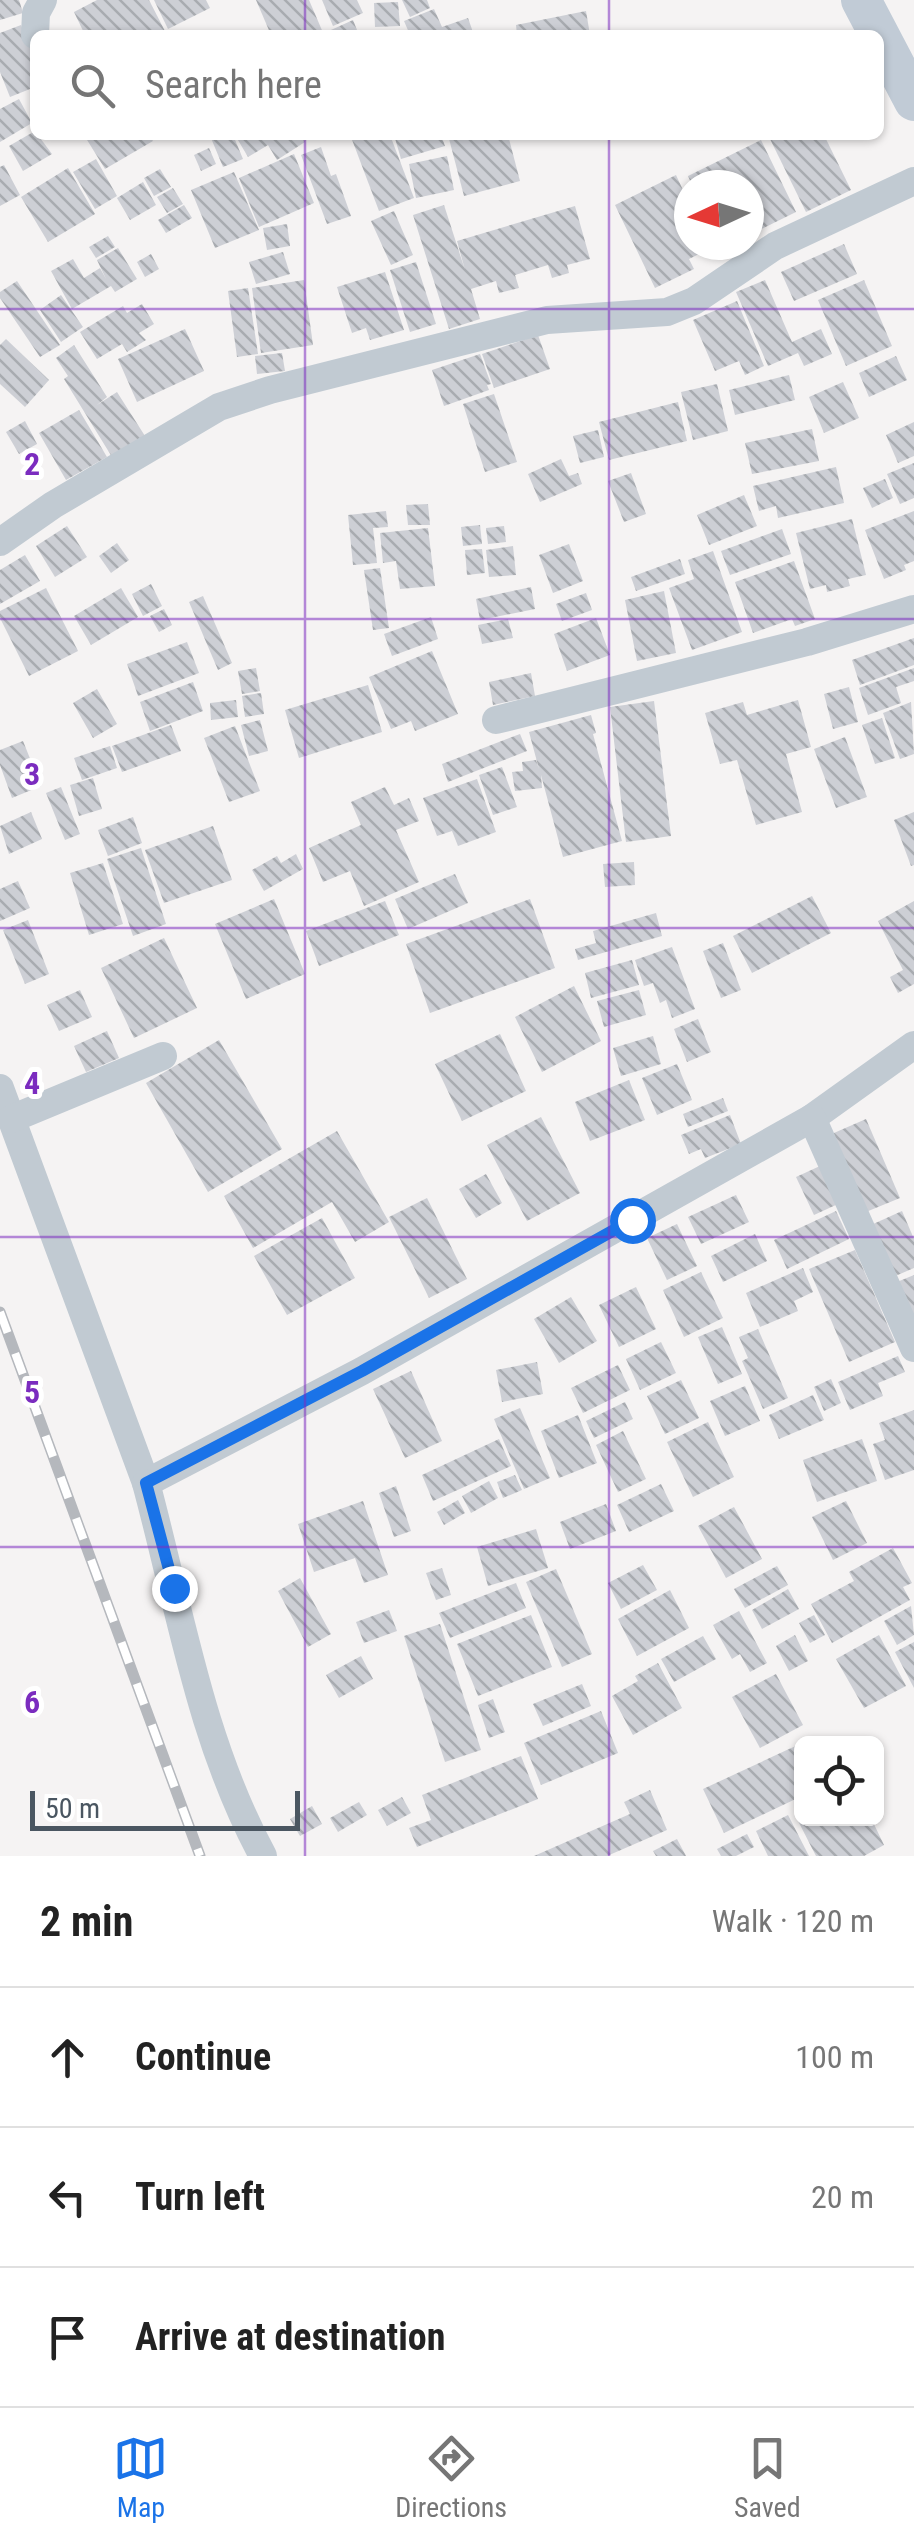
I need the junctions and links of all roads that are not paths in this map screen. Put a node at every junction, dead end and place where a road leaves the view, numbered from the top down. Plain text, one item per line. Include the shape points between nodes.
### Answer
1 (43, 0) edge
2 (861, 0) edge
3 (35, 30) edge
4 (877, 30) edge
5 (884, 44) edge
6 (914, 101) edge
7 (914, 181) edge
8 (0, 542) edge
9 (914, 609) edge
10 (496, 720) dead end
11 (914, 1045) edge
12 (163, 1056) dead end
13 (0, 1088) edge
14 (812, 1118) junction
15 (11, 1119) junction
16 (914, 1348) edge
17 (146, 1483) junction
18 (263, 1856) edge

1 - 3 street
2 - 4 main road
5 - 6 main road
7 - 8 street via 775,246 667,312 548,320 219,407
9 - 10 street
11 - 14 street
12 - 15 street
13 - 15 street
14 - 16 street
14 - 17 street via 362,1371
15 - 17 street
17 - 18 street via 218,1758

